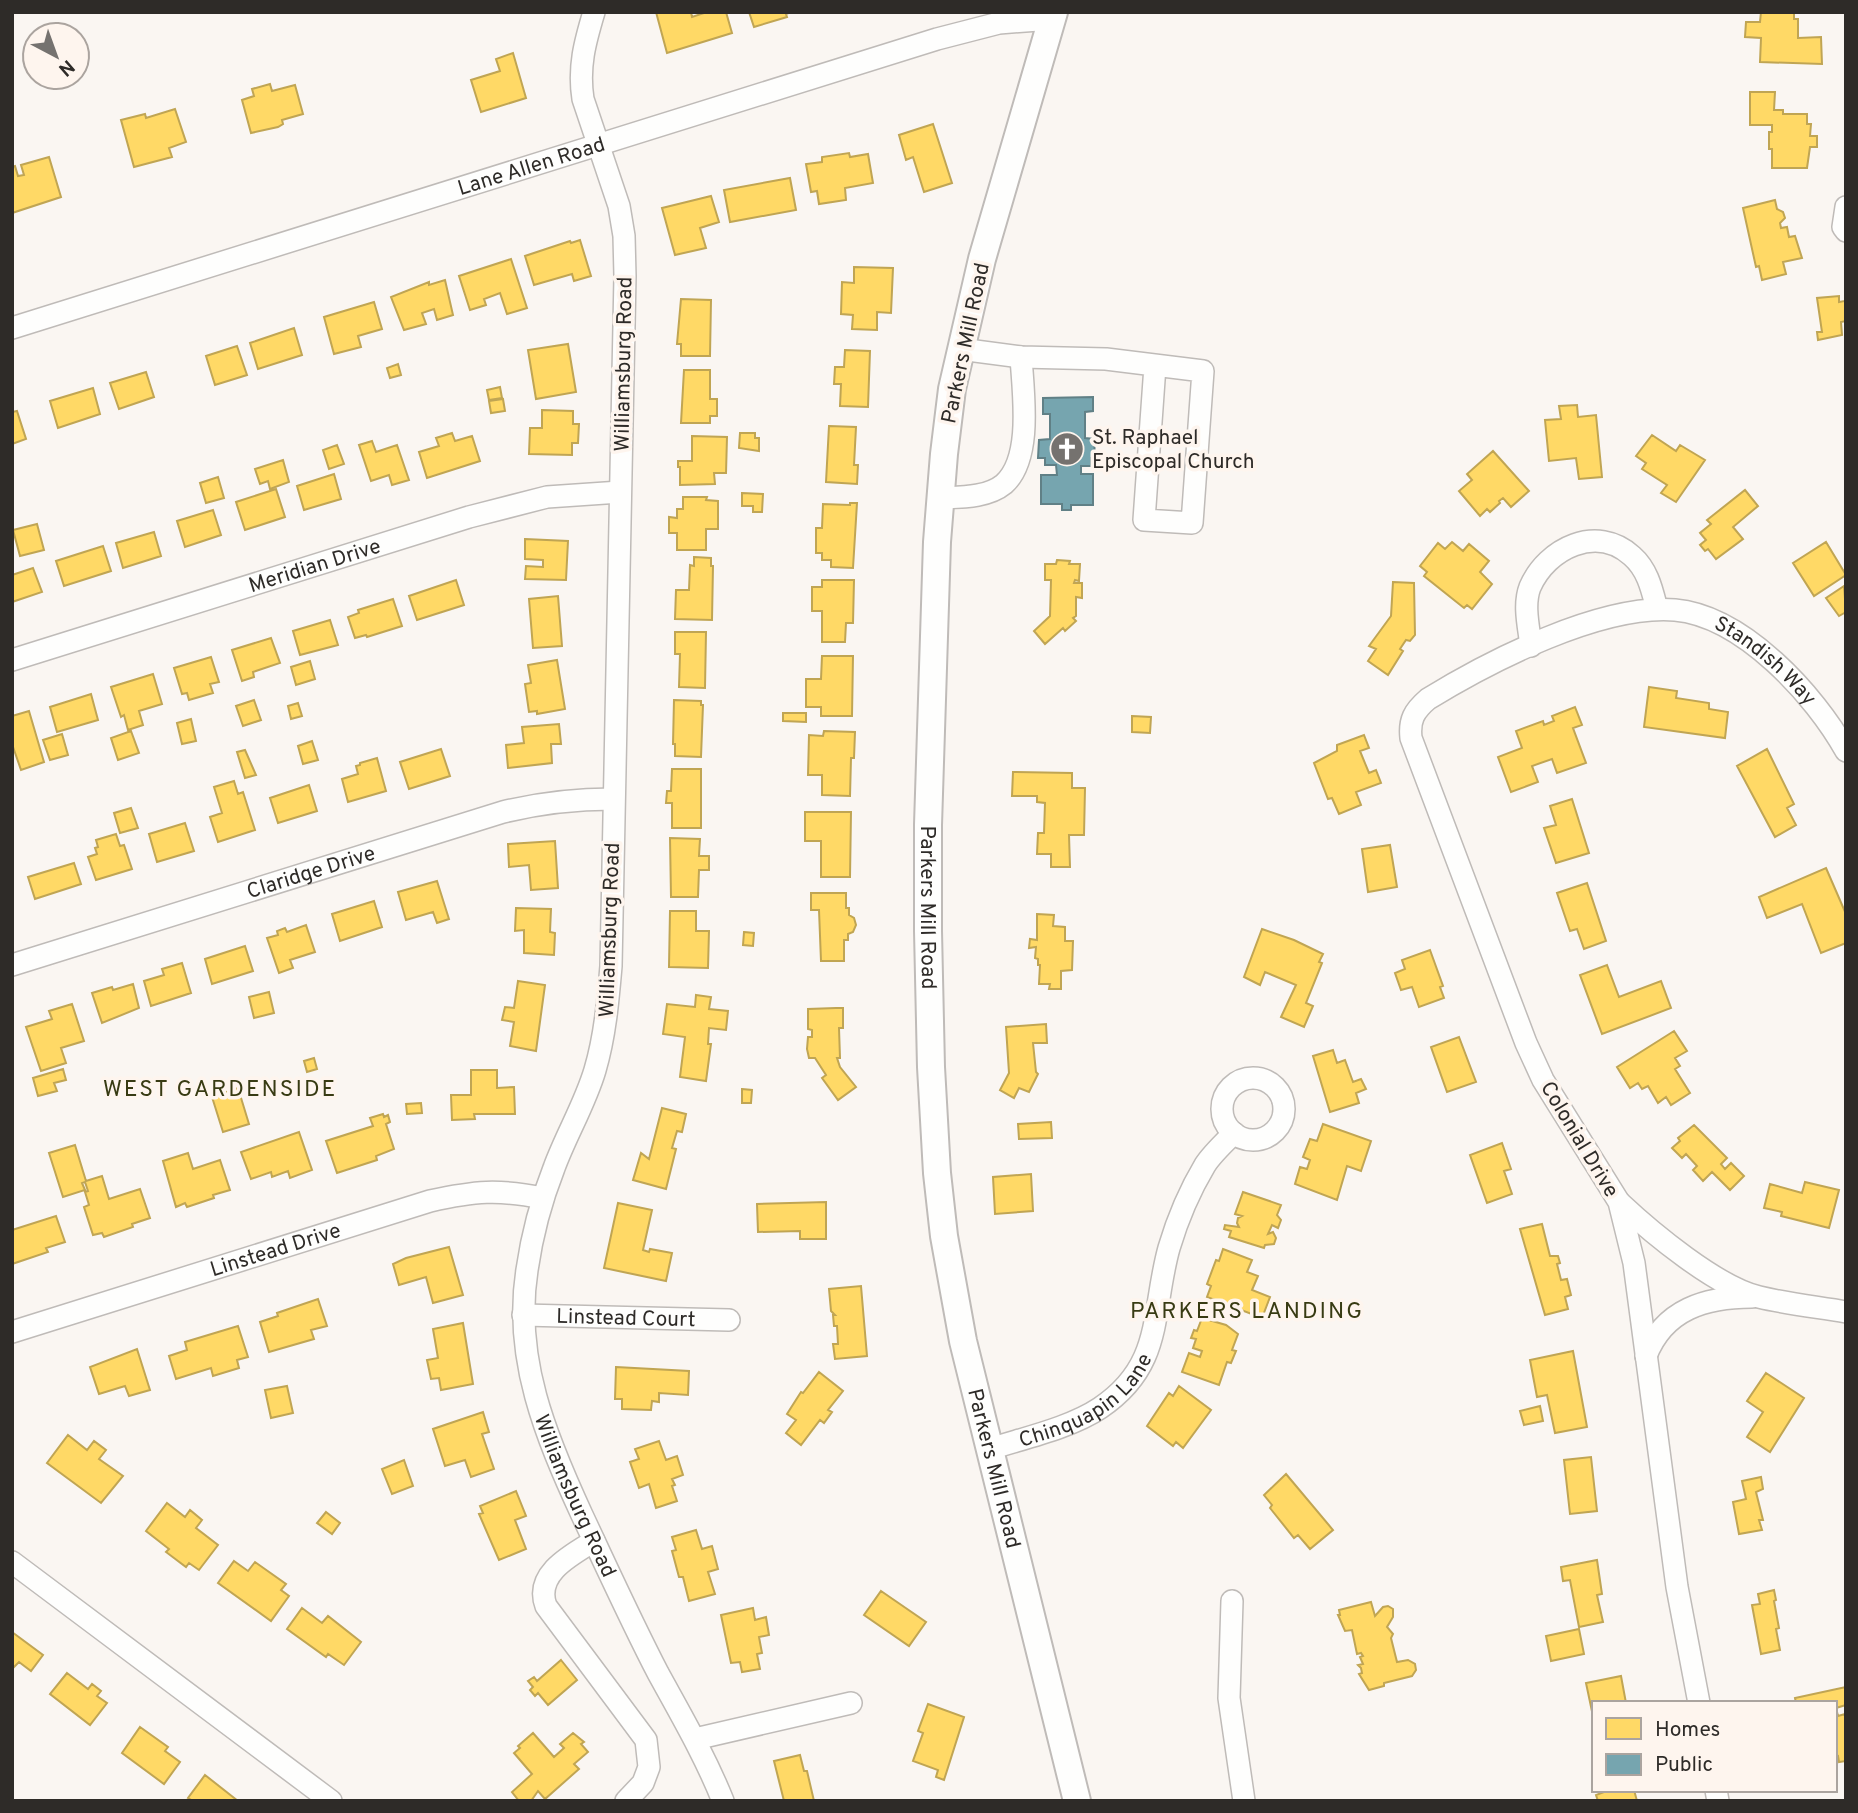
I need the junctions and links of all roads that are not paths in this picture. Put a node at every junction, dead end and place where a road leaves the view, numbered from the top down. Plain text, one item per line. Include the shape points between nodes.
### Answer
1 (594, 12) edge
2 (1053, 16) edge
3 (598, 145) junction
4 (1846, 207) edge
5 (1846, 230) edge
6 (12, 328) edge
7 (960, 349) junction
8 (1021, 357) junction
9 (1155, 366) junction
10 (620, 492) junction
11 (940, 498) junction
12 (1657, 609) junction
13 (1531, 646) junction
14 (12, 660) edge
15 (1411, 718) joint
16 (1846, 751) edge
17 (613, 799) junction
18 (12, 965) edge
19 (1234, 1133) dead end
20 (542, 1198) junction
21 (1619, 1202) junction
22 (1757, 1297) junction
23 (1846, 1311) edge
24 (523, 1315) junction
25 (729, 1320) dead end
26 (12, 1332) edge
27 (1646, 1356) junction
28 (990, 1449) junction
29 (594, 1541) junction
30 (12, 1562) edge
31 (1232, 1601) dead end
32 (1699, 1701) edge
33 (851, 1703) dead end
34 (695, 1739) junction
35 (331, 1801) edge
36 (626, 1801) edge
37 (723, 1801) edge
38 (1077, 1801) edge
39 (1244, 1801) edge

1 - 3 street, Williamsburg Road via 580,82
2 - 3 street, Lane Allen Road via 978,27
2 - 7 main road, Parkers Mill Road
3 - 6 street, Lane Allen Road
3 - 10 street, Williamsburg Road via 624,236
4 - 5 street
7 - 8 street
7 - 11 main road, Parkers Mill Road
8 - 9 street via 1106,359
8 - 11 street via 1024,426 1017,464 1003,484 984,494
9 - 9 street via 1203,371 1192,523 1144,520
10 - 14 street, Meridian Drive via 547,497 469,517
10 - 17 street, Williamsburg Road
11 - 28 main road, Parkers Mill Road via 928,825 931,1067 944,1236 963,1341
12 - 13 street, Standish Way via 1583,626
12 - 13 street via 1650,582 1631,555 1603,543 1572,545 1542,566 1529,589
12 - 16 street, Standish Way via 1700,616 1749,642 1790,677
13 - 15 street, Standish Way via 1459,680 1428,699
15 - 21 street, Colonial Drive via 1411,738 1526,1043 1543,1080
17 - 18 street, Claridge Drive via 563,800 503,811
17 - 20 street, Williamsburg Road via 611,966 603,1040 583,1104
19 - 28 street, Chinquapin Lane via 1206,1164 1181,1215 1164,1270 1154,1335 1135,1374 1098,1410
20 - 24 street, Williamsburg Road via 526,1273
20 - 26 street, Linstead Drive via 507,1191 471,1192 430,1201
21 - 22 street via 1704,1270
21 - 27 street, Colonial Drive via 1634,1263
22 - 23 street
22 - 27 street via 1717,1299 1680,1313 1657,1335
24 - 25 street, Linstead Court
24 - 29 street, Williamsburg Road via 544,1427
27 - 32 street, Colonial Drive via 1677,1587
28 - 38 main road, Parkers Mill Road
29 - 34 street, Williamsburg Road
29 - 36 street via 558,1565 546,1581 542,1597 646,1740 649,1767 643,1783
30 - 35 street
31 - 39 street via 1229,1698
33 - 34 street
34 - 37 street, Williamsburg Road

